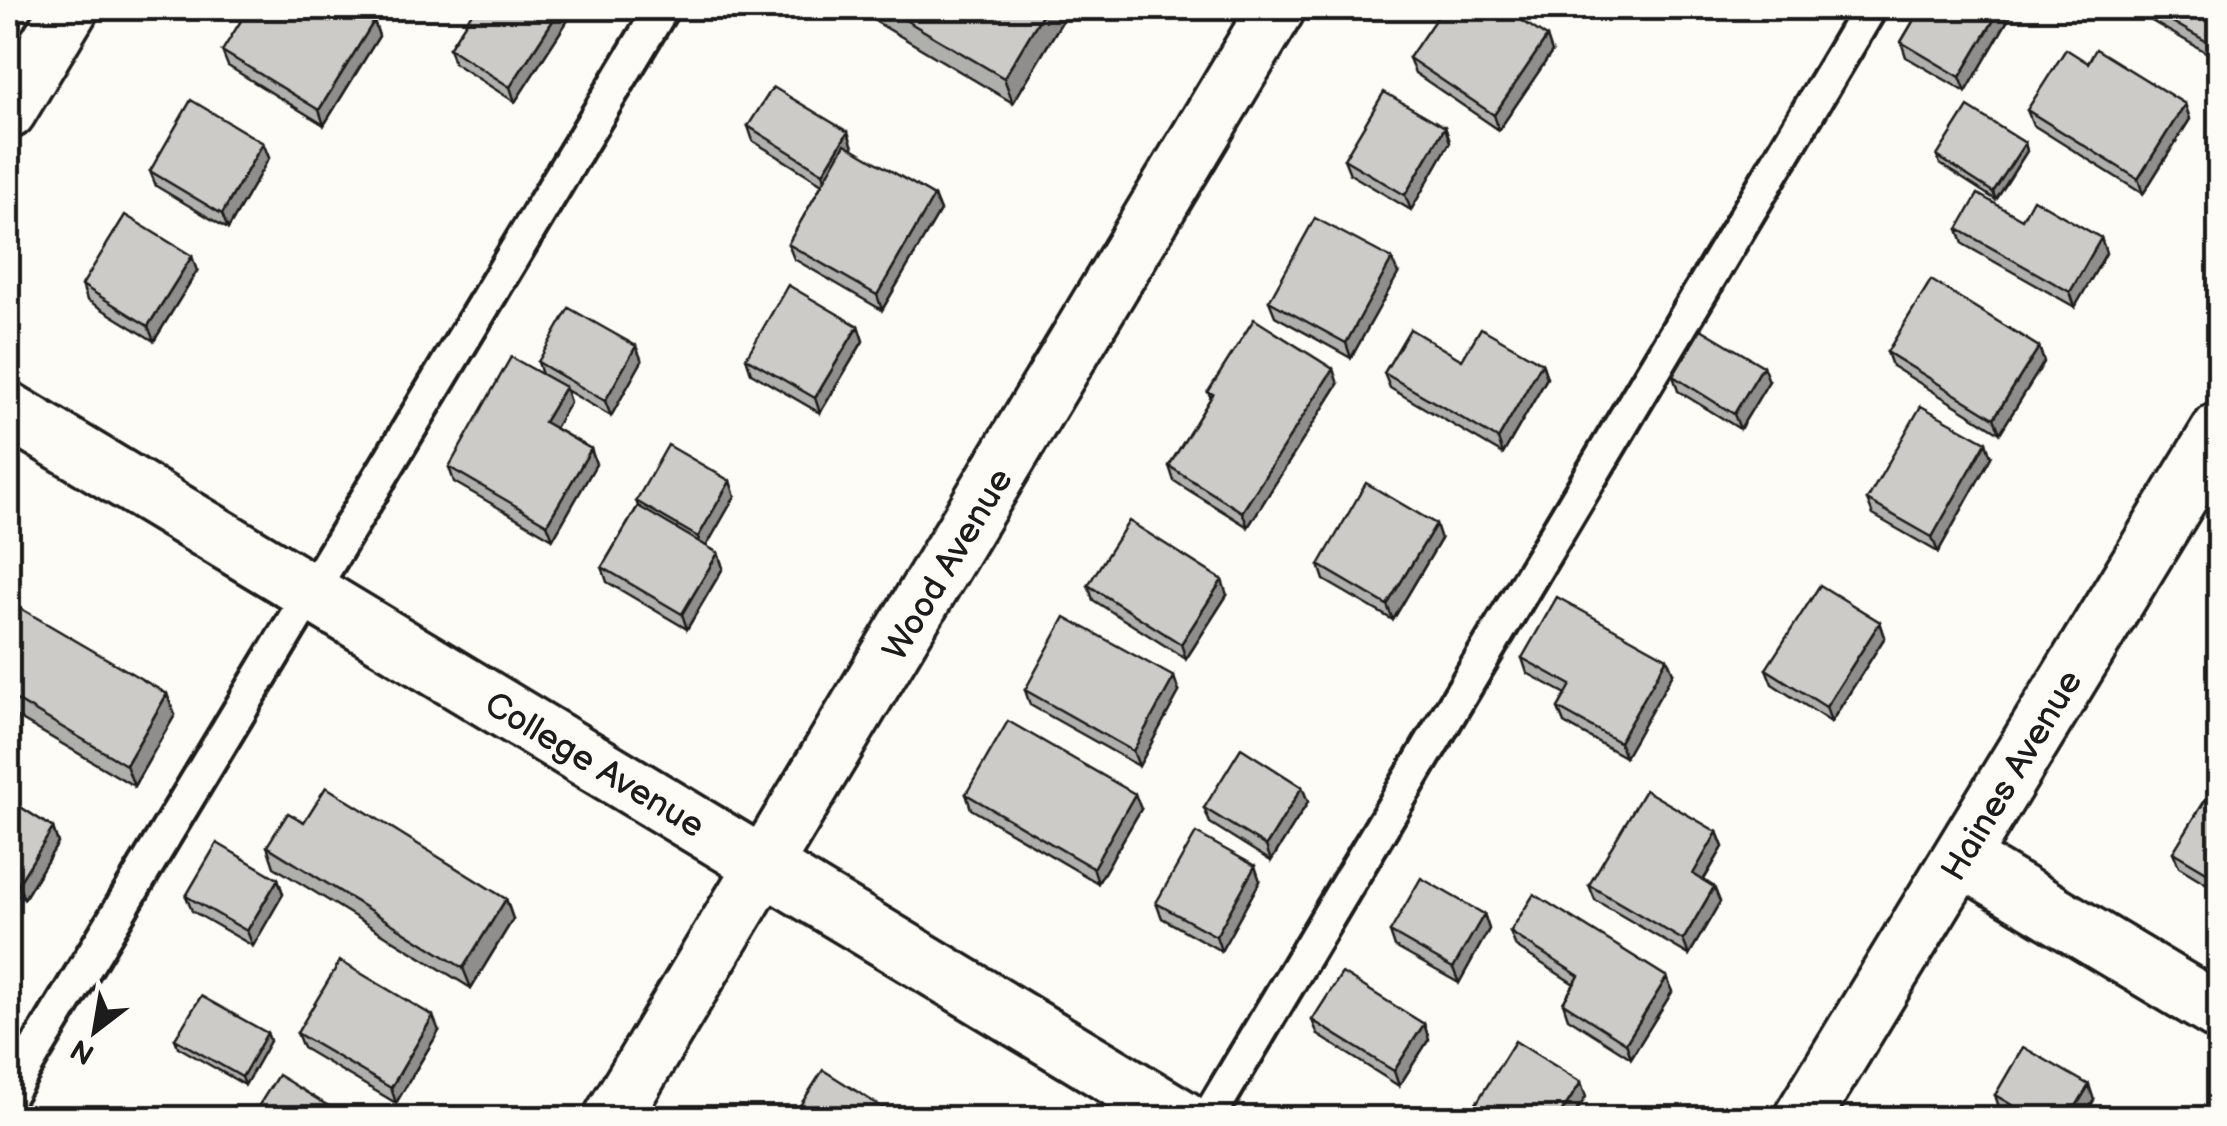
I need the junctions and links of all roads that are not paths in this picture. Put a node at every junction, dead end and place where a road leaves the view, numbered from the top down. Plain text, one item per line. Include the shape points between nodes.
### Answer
1 (70, 8) edge
2 (662, 8) edge
3 (1277, 8) edge
4 (1870, 8) edge
5 (8, 111) edge
6 (8, 410) edge
7 (2220, 430) edge
8 (310, 592) junction
9 (1961, 858) junction
10 (766, 868) junction
11 (2220, 1013) edge
12 (8, 1096) edge
13 (612, 1118) edge
14 (1182, 1118) edge
15 (1208, 1118) edge
16 (1802, 1118) edge

1 - 5 street
2 - 8 lane
3 - 10 street, Wood Avenue
4 - 15 lane
6 - 8 street, College Avenue
7 - 9 street, Haines Avenue
8 - 10 street, College Avenue
8 - 12 lane
9 - 11 street
9 - 16 street, Haines Avenue
10 - 13 street, Wood Avenue
10 - 14 street, College Avenue

